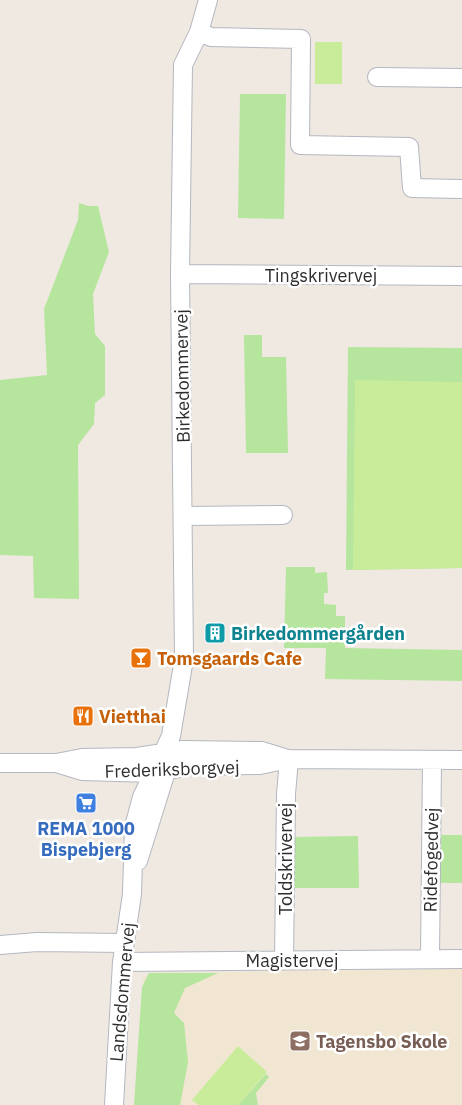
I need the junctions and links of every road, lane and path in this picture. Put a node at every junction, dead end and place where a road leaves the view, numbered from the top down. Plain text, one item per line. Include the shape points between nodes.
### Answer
1 (208, 0) edge
2 (199, 32) junction
3 (377, 77) dead end
4 (462, 78) edge
5 (462, 189) edge
6 (180, 274) junction
7 (462, 276) edge
8 (184, 516) junction
9 (284, 516) dead end
10 (161, 753) junction
11 (289, 759) junction
12 (432, 760) junction
13 (462, 760) edge
14 (0, 763) edge
15 (56, 763) junction
16 (159, 772) junction
17 (124, 943) junction
18 (0, 945) edge
19 (430, 959) junction
20 (462, 959) edge
21 (284, 960) junction
22 (122, 962) junction
23 (114, 1105) edge

1 - 2 street, Birkedommervej
2 - 5 street via 211,37 301,39 300,145 409,147 412,188
2 - 6 street, Birkedommervej via 183,65
3 - 4 street
6 - 7 street, Tingskrivervej
6 - 8 street, Birkedommervej
8 - 9 street
8 - 10 street, Birkedommervej via 184,659 171,736
10 - 11 street, Frederiksborgvej via 183,750 262,751
10 - 15 street, Frederiksborgvej via 82,758
10 - 16 street, Birkedommervej
11 - 12 street, Frederiksborgvej
11 - 16 street, Frederiksborgvej via 260,765 191,766
11 - 21 street, Toldskrivervej
12 - 13 street, Frederiksborgvej
12 - 19 street, Ridefogedvej
14 - 15 street, Frederiksborgvej
15 - 16 street, Frederiksborgvej via 82,772
16 - 17 street, Landsdommervej via 142,797 134,827 133,878
17 - 18 street
17 - 22 street, Landsdommervej
19 - 20 street, Magistervej
19 - 21 street, Magistervej
21 - 22 street, Magistervej
22 - 23 street, Landsdommervej

